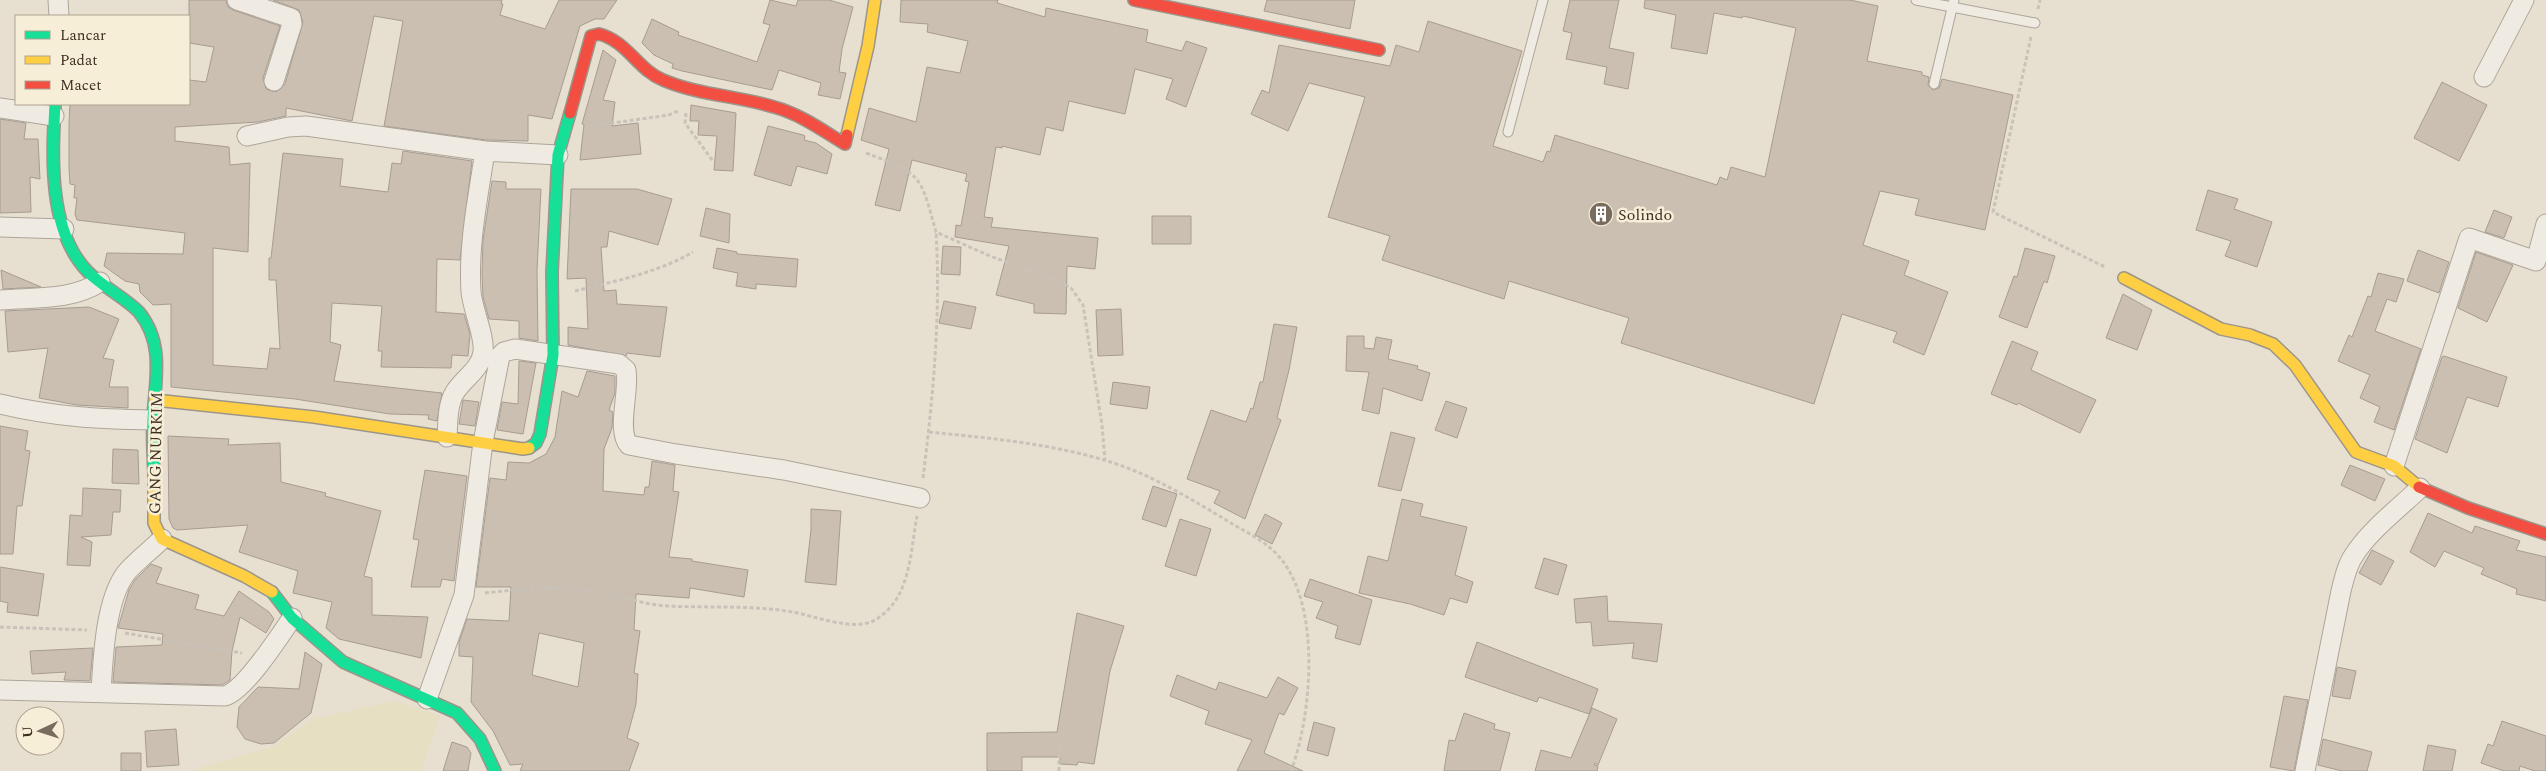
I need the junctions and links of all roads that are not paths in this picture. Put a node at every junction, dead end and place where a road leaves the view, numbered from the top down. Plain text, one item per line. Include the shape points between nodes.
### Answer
1 (58, 0) edge
2 (237, 0) edge
3 (875, 0) edge
4 (1134, 0) edge
5 (1543, 0) edge
6 (1916, 0) edge
7 (2524, 0) edge
8 (1953, 4) edge
9 (59, 15) edge
10 (2034, 23) road end
11 (1379, 50) dead end
12 (2484, 77) dead end
13 (274, 81) dead end
14 (1934, 84) dead end
15 (0, 108) edge
16 (54, 110) edge
17 (1508, 132) dead end
18 (247, 136) dead end
19 (485, 151) junction
20 (558, 155) junction
21 (2546, 224) edge
22 (0, 227) edge
23 (64, 229) junction
24 (2124, 278) road end
25 (100, 282) junction
26 (0, 300) edge
27 (553, 355) junction
28 (155, 400) junction
29 (0, 404) edge
30 (153, 420) junction
31 (447, 437) junction
32 (483, 442) junction
33 (2394, 466) junction
34 (2420, 488) junction
35 (920, 498) dead end
36 (2546, 534) edge
37 (162, 539) junction
38 (292, 618) junction
39 (0, 690) edge
40 (101, 692) junction
41 (427, 699) junction
42 (495, 771) edge
43 (2306, 771) edge

1 - 9 street
2 - 13 street via 291,18 292,24
3 - 20 street via 846,144 792,113 662,81 651,75 617,40 594,34 582,61
4 - 11 street
5 - 17 lane
6 - 8 lane
7 - 12 street
8 - 10 lane
8 - 14 lane
15 - 16 street
16 - 23 street, GANG NURKIM via 55,178
18 - 19 street via 306,126
19 - 20 street
19 - 31 street via 471,246 471,292 483,354 455,392 448,410
20 - 27 street
21 - 33 street via 2536,261 2469,238
22 - 23 street
23 - 25 street, GANG NURKIM via 79,261
24 - 33 street via 2221,329 2273,344 2295,365 2356,452
25 - 26 street via 73,294
25 - 28 street, GANG NURKIM via 138,310 152,330 157,352
27 - 32 street via 515,350 500,356
27 - 32 street via 536,443 523,449
27 - 35 street via 610,362 626,370 623,434 629,445 784,470
28 - 30 street, GANG NURKIM
28 - 31 street via 304,415
29 - 30 street via 71,418
30 - 37 street, GANG NURKIM via 154,523
31 - 32 street
32 - 41 street via 464,595
33 - 34 street
34 - 36 street
34 - 43 street via 2366,540 2354,555 2347,572
37 - 38 street via 274,593
37 - 40 street via 126,574 119,588 105,630
38 - 40 street via 234,693 225,696
38 - 41 street via 343,662
39 - 40 street
41 - 42 street via 468,722 488,749

